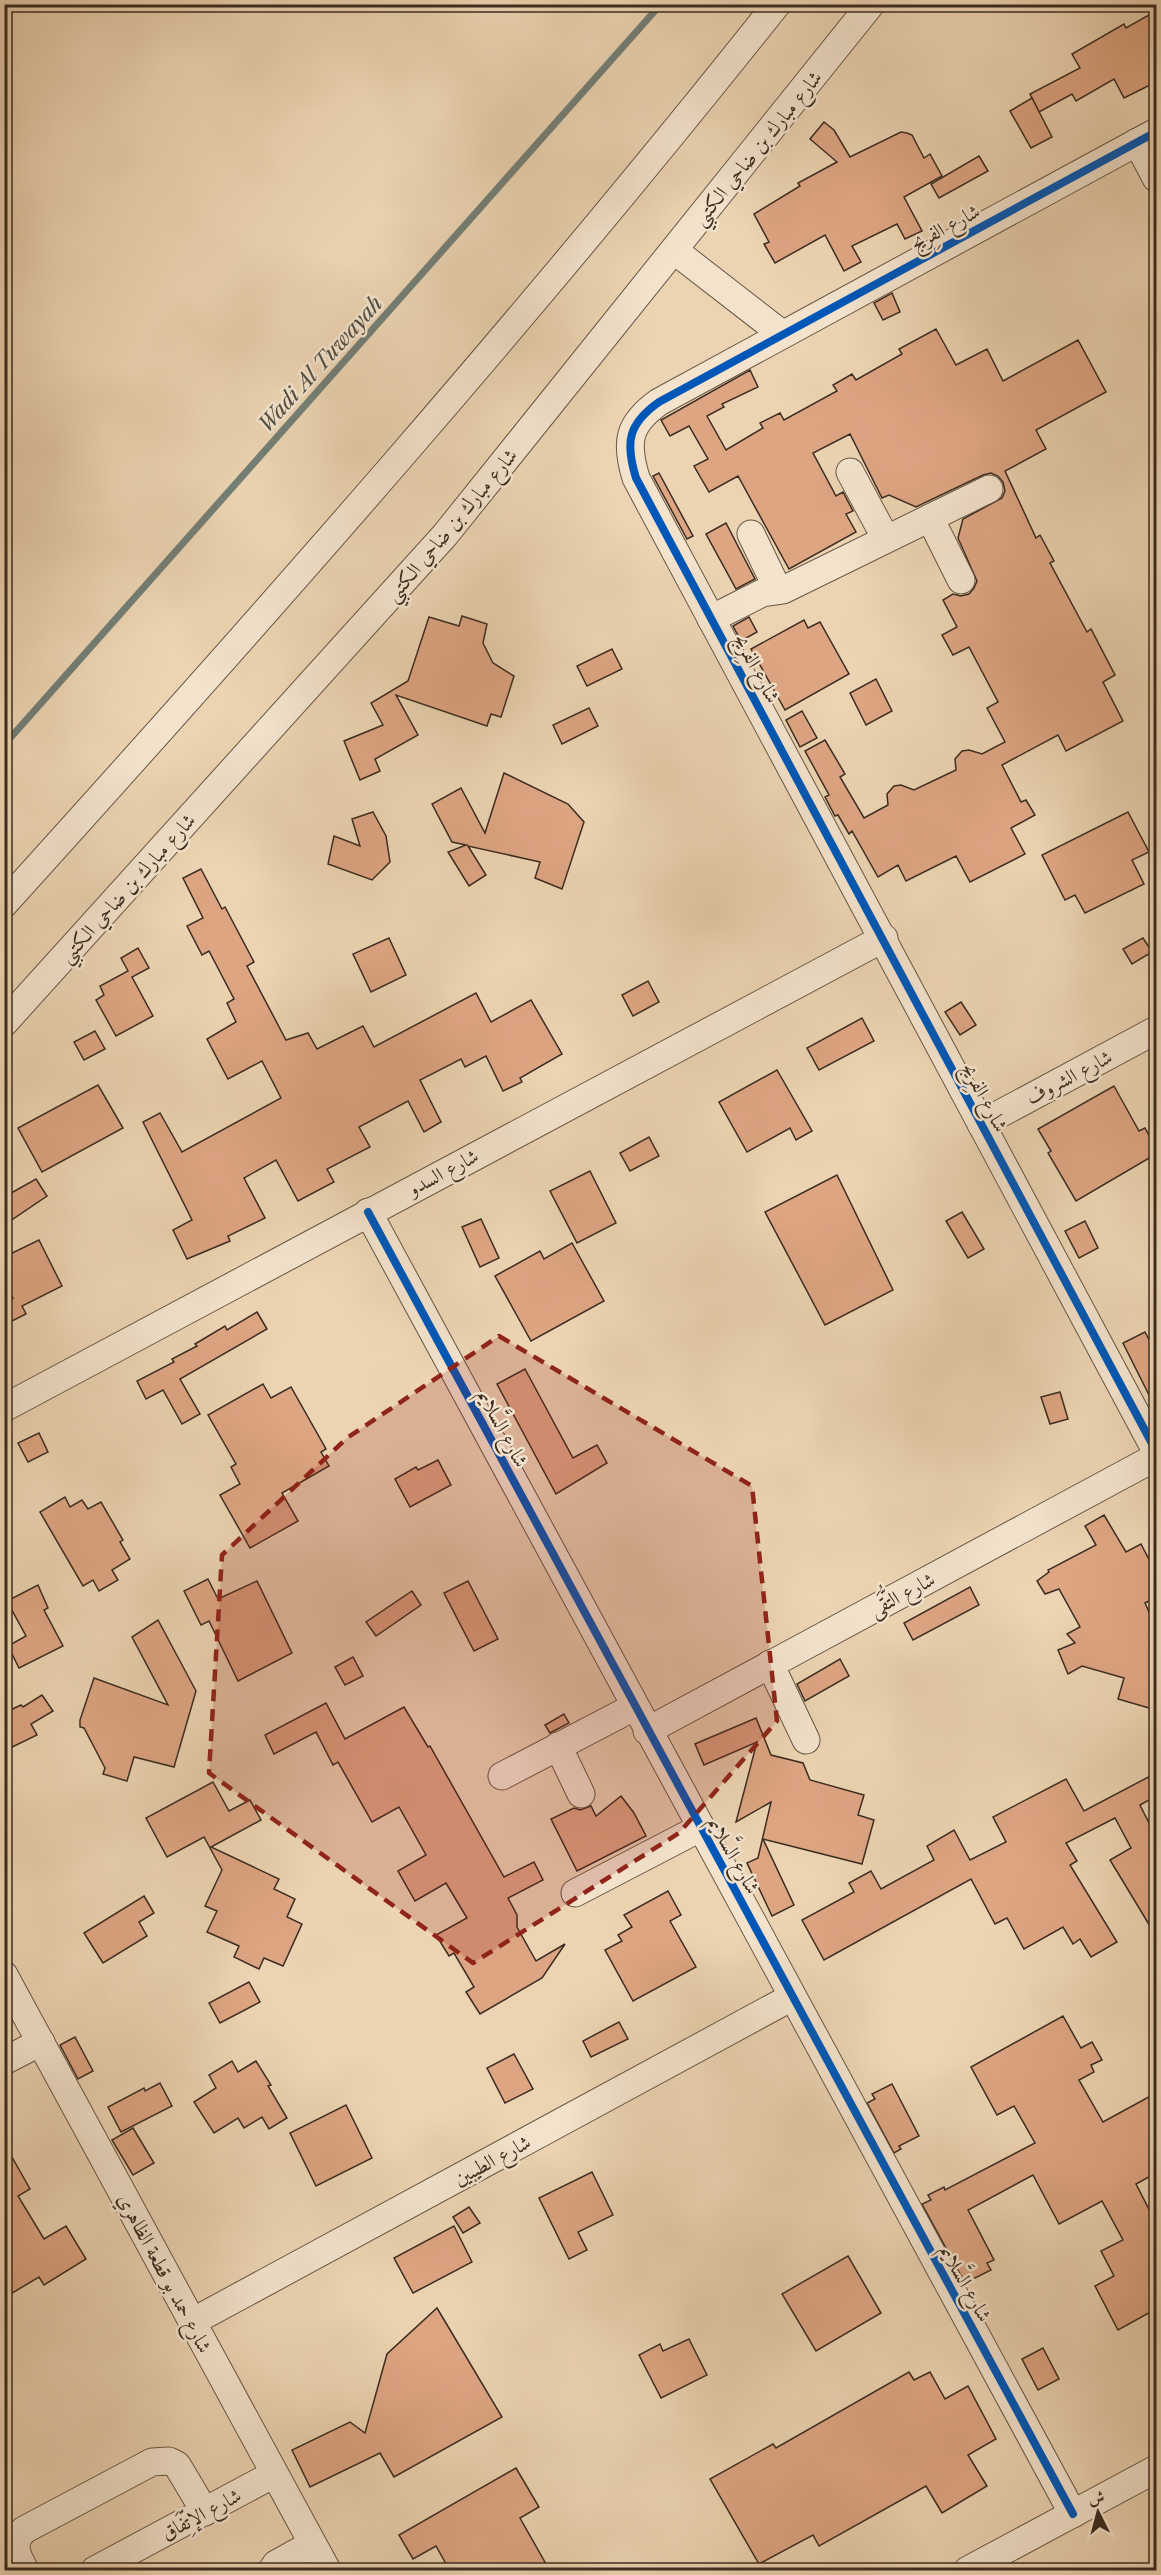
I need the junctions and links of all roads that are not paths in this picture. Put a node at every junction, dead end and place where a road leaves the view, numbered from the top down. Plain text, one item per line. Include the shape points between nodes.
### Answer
1 (777, 4) edge
2 (871, 4) edge
3 (1147, 137) edge
4 (1156, 178) edge
5 (675, 251) junction
6 (782, 334) junction
7 (850, 472) dead end
8 (989, 489) dead end
9 (930, 518) junction
10 (751, 534) dead end
11 (886, 540) junction
12 (961, 580) dead end
13 (778, 591) junction
14 (711, 619) junction
15 (4, 904) edge
16 (884, 938) junction
17 (4, 1023) edge
18 (1156, 1030) edge
19 (981, 1124) junction
20 (368, 1212) junction
21 (4, 1408) edge
22 (1156, 1451) edge
23 (1156, 1457) edge
24 (770, 1664) junction
25 (634, 1707) junction
26 (646, 1731) junction
27 (806, 1740) dead end
28 (558, 1746) junction
29 (502, 1776) dead end
30 (581, 1794) dead end
31 (700, 1828) junction
32 (575, 1893) dead end
33 (4, 1975) edge
34 (792, 1997) junction
35 (41, 2042) junction
36 (4, 2061) edge
37 (192, 2322) junction
38 (1156, 2469) edge
39 (274, 2474) junction
40 (205, 2512) junction
41 (1073, 2514) junction
42 (312, 2544) junction
43 (125, 2563) edge
44 (25, 2571) edge
45 (95, 2571) edge
46 (272, 2571) edge
47 (327, 2571) edge
48 (968, 2571) edge

1 - 15 street via 563,267 323,547
2 - 5 street, شارع مبارك بن ضاحي الكتبي
3 - 4 street
3 - 6 street, شارع الفِريج
5 - 6 street
5 - 17 street, شارع مبارك بن ضاحي الكتبي via 446,535
6 - 14 street, شارع الفِريج via 659,402 642,414 632,431 630,447 636,478
7 - 11 street
8 - 9 street
9 - 11 street
9 - 12 street
10 - 13 street
11 - 13 street
13 - 14 street via 762,592
14 - 16 street, شارع الفِريج
16 - 19 street, شارع الفِريج
16 - 20 street, شارع السدو
18 - 19 street, شارع الشروف
19 - 22 street, شارع الفِريج
20 - 21 street, شارع السدو
20 - 25 street, شارع السَّلايم
23 - 24 street, شارع التُّقَى
24 - 26 street, شارع التُّقَى
24 - 27 street
25 - 26 street, شارع السَّلايم
25 - 28 street
26 - 31 street, شارع السَّلايم
28 - 29 street
28 - 30 street
31 - 32 street, شارع السَّلايم
31 - 34 street, شارع السَّلايم
33 - 35 street, شارع حمد بو قطعة الظاهري
34 - 37 street, شارع الطيبين
34 - 41 street, شارع السَّلايم
35 - 36 street
35 - 37 street, شارع حمد بو قطعة الظاهري
37 - 39 street, شارع حمد بو قطعة الظاهري
38 - 41 street
39 - 40 street, شارع الإتِّفَاق
39 - 42 street, شارع حمد بو قطعة الظاهري
40 - 43 street, شارع الإتِّفَاق
40 - 44 street via 177,2466 169,2461 152,2462 18,2535 15,2551
41 - 48 street
42 - 46 street via 276,2564
42 - 47 street, شارع حمد بو قطعة الظاهري
43 - 45 street, شارع الإتِّفَاق

